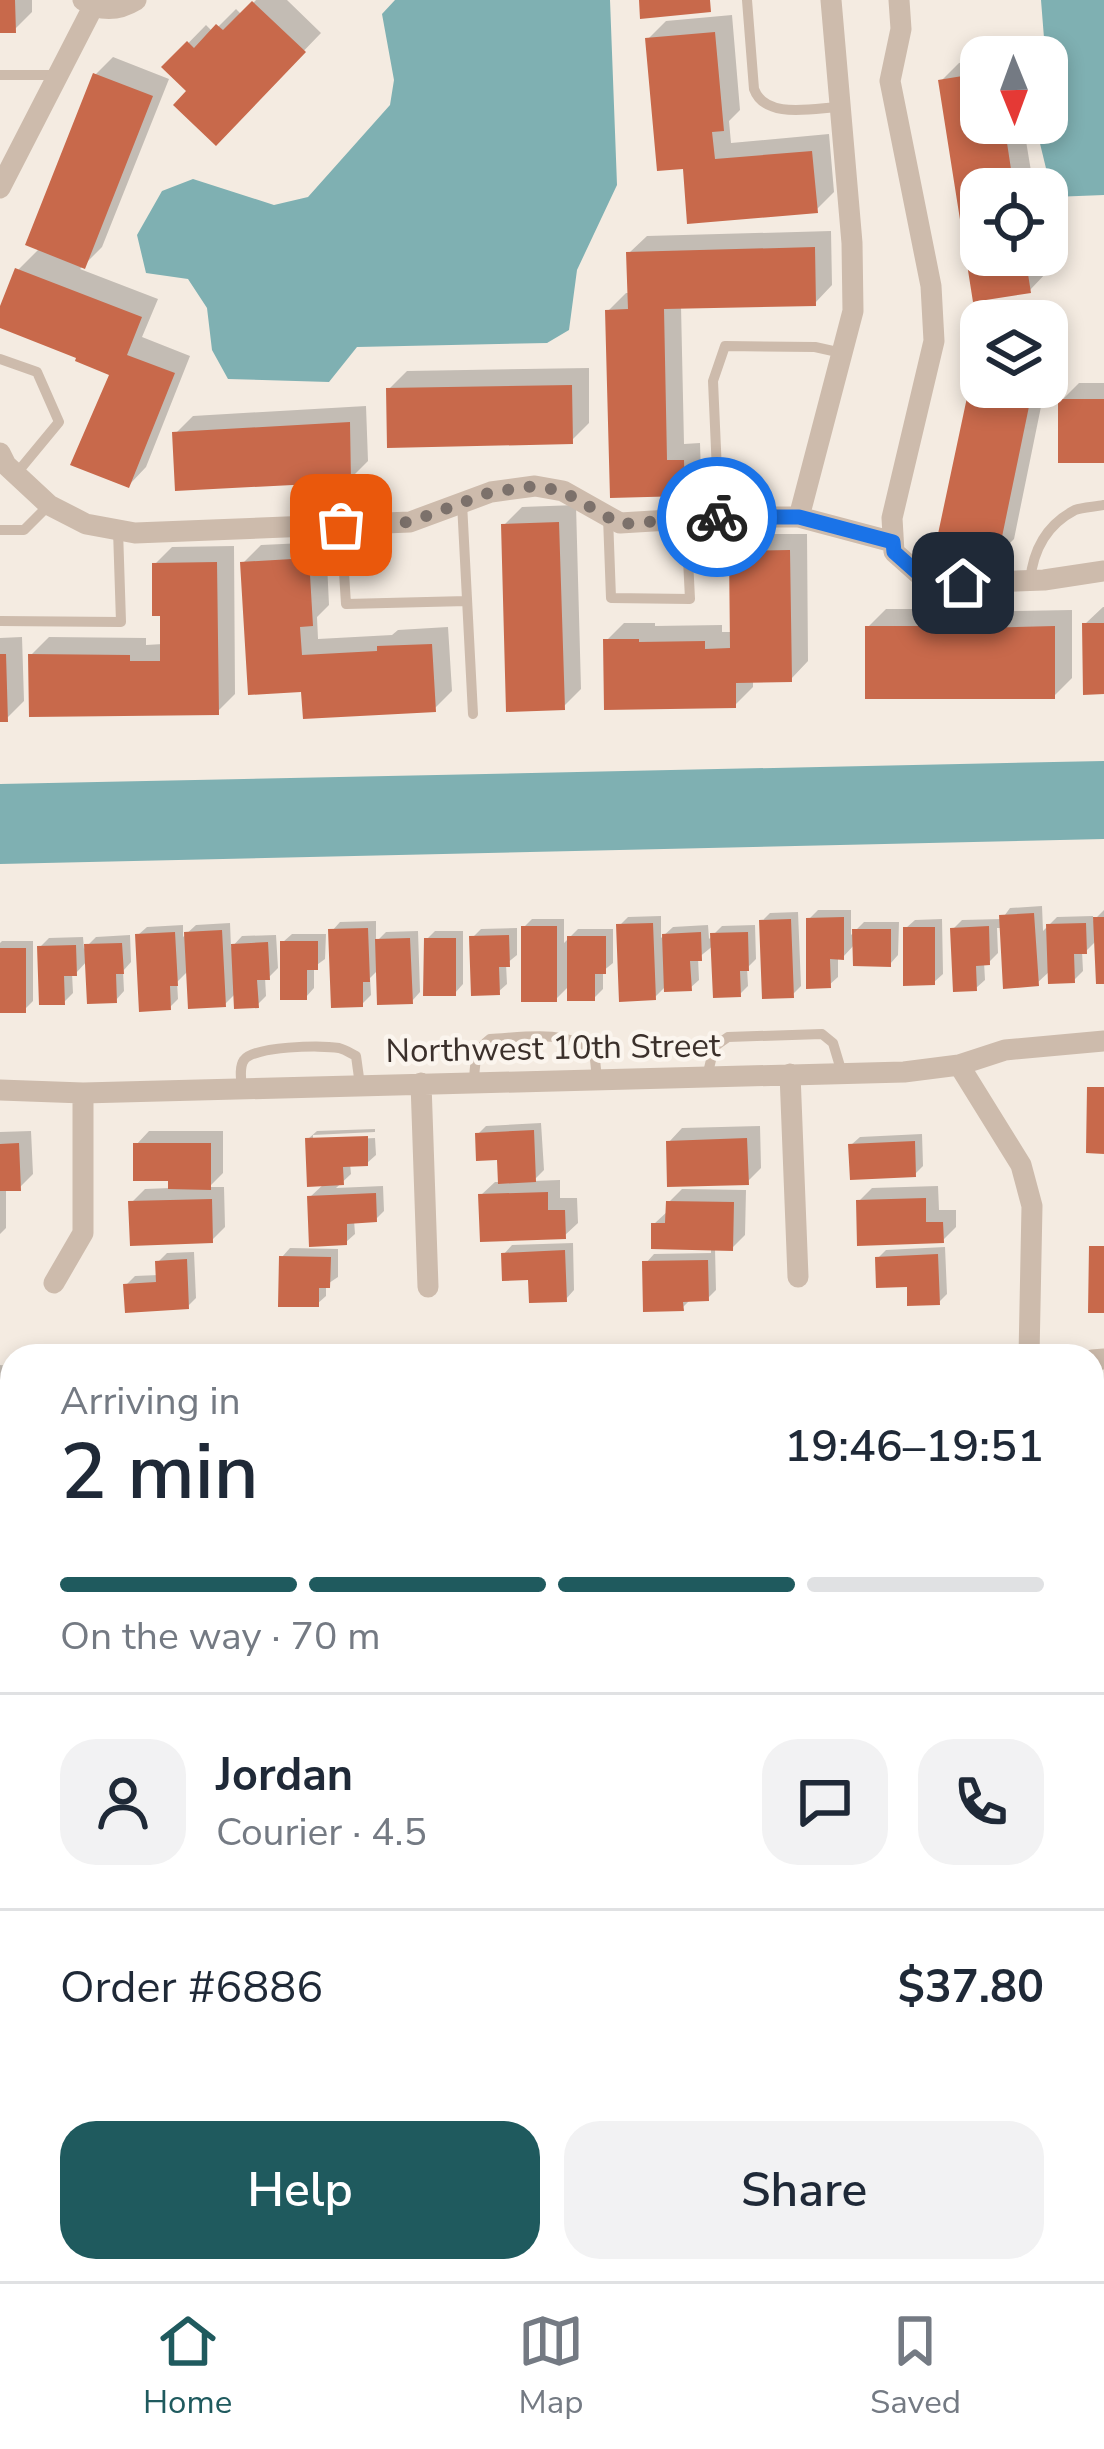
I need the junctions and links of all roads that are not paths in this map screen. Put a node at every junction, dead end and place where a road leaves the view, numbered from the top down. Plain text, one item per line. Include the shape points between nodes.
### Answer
1 (136, 0) edge
2 (747, 0) edge
3 (831, 0) edge
4 (899, 0) edge
5 (88, 3) edge
6 (0, 75) edge
7 (56, 75) junction
8 (840, 107) junction
9 (0, 188) edge
10 (842, 352) junction
11 (0, 359) edge
12 (0, 453) edge
13 (16, 474) junction
14 (462, 503) junction
15 (49, 505) junction
16 (1104, 505) edge
17 (608, 517) junction
18 (719, 517) junction
19 (799, 517) junction
20 (686, 519) junction
21 (341, 525) junction
22 (0, 530) edge
23 (118, 530) junction
24 (893, 542) junction
25 (1104, 571) edge
26 (1030, 581) junction
27 (467, 601) junction
28 (0, 621) edge
29 (473, 714) dead end
30 (1104, 1041) edge
31 (959, 1065) junction
32 (842, 1073) junction
33 (790, 1074) junction
34 (707, 1077) junction
35 (597, 1079) junction
36 (474, 1082) junction
37 (421, 1083) junction
38 (360, 1085) junction
39 (242, 1088) junction
40 (0, 1090) edge
41 (83, 1093) junction
42 (798, 1276) dead end
43 (54, 1283) dead end
44 (428, 1287) dead end
45 (1029, 1344) edge

1 - 5 street via 106,10
2 - 8 lane via 758,98 782,109
3 - 8 street
4 - 24 street via 890,80 931,286 934,340
5 - 7 street
6 - 7 lane
7 - 9 street
8 - 10 street via 853,310
10 - 18 lane via 725,346 713,381
10 - 19 street
11 - 13 lane via 37,372 59,422
12 - 13 street
13 - 15 street
14 - 17 street via 535,486
14 - 21 street via 410,522
14 - 27 lane
15 - 22 lane via 24,530
15 - 23 street
16 - 26 lane via 1076,509 1047,532
17 - 20 street via 620,524
17 - 20 lane via 611,598 690,599
18 - 19 street
18 - 20 street
19 - 24 street
21 - 23 street
21 - 27 lane via 346,604
23 - 28 lane via 121,622
24 - 26 street via 930,584
25 - 26 street
27 - 29 lane
30 - 31 street, Northwest 10th Street via 1005,1050
31 - 32 street, Northwest 10th Street
31 - 45 street via 1022,1165 1032,1206
32 - 33 street, Northwest 10th Street
32 - 34 lane via 833,1042 822,1034 728,1037 714,1047
33 - 34 street, Northwest 10th Street
33 - 42 street
34 - 35 street, Northwest 10th Street
35 - 36 street, Northwest 10th Street
35 - 36 lane via 594,1050 562,1036 490,1039 475,1058
36 - 37 street, Northwest 10th Street
37 - 38 street, Northwest 10th Street
37 - 44 street
38 - 39 street, Northwest 10th Street
38 - 39 lane via 356,1056 327,1048 248,1054
39 - 41 street, Northwest 10th Street
40 - 41 street, Northwest 10th Street
41 - 43 street via 83,1233

